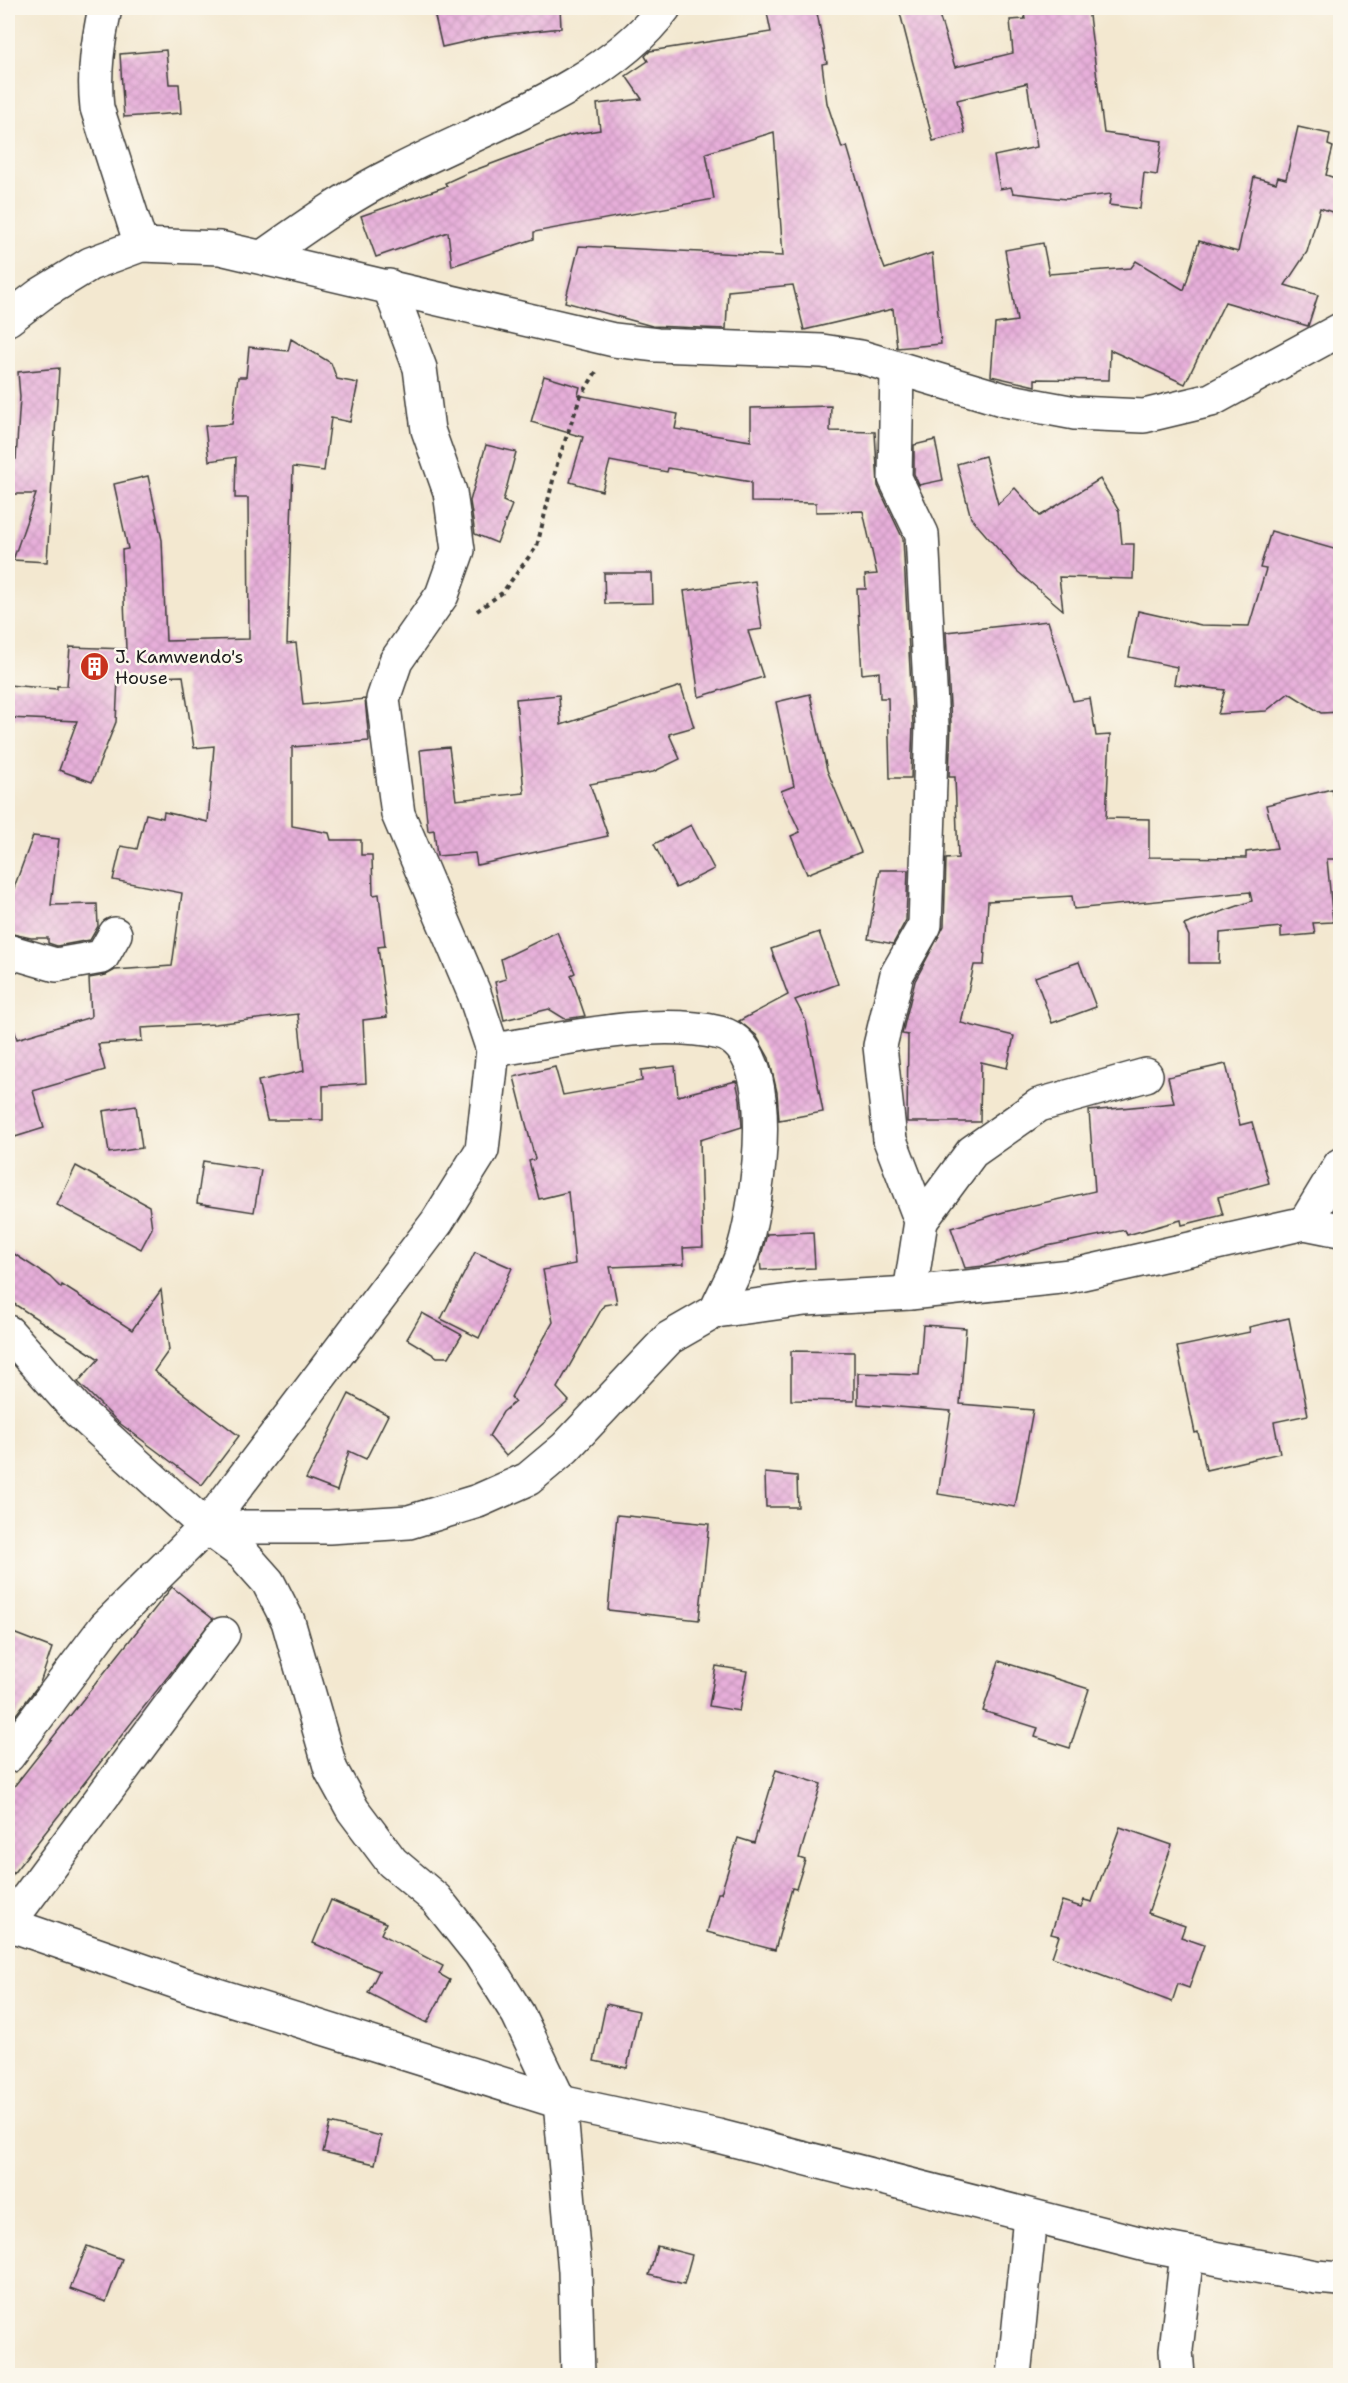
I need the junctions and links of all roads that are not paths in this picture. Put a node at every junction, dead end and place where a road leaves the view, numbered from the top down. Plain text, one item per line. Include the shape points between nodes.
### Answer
1 (105, 8) edge
2 (664, 8) edge
3 (141, 245) junction
4 (264, 256) junction
5 (389, 286) junction
6 (8, 319) edge
7 (1341, 330) edge
8 (897, 369) junction
9 (115, 934) dead end
10 (8, 951) edge
11 (494, 1050) junction
12 (1146, 1075) dead end
13 (1341, 1165) edge
14 (921, 1221) junction
15 (1305, 1223) junction
16 (1341, 1230) edge
17 (910, 1293) junction
18 (716, 1311) junction
19 (8, 1332) edge
20 (206, 1527) junction
21 (223, 1634) dead end
22 (8, 1756) edge
23 (8, 1924) edge
24 (560, 2102) junction
25 (1030, 2217) junction
26 (1188, 2253) junction
27 (1341, 2279) edge
28 (578, 2376) edge
29 (1014, 2376) edge
30 (1178, 2376) edge

1 - 3 street via 97,50 97,108
2 - 4 street via 615,57 477,136 395,172 334,206
3 - 4 street via 220,248
3 - 6 street via 90,264
4 - 5 street
5 - 8 street via 614,340 822,351 861,357
5 - 11 street via 420,368 428,430 450,492 458,550 442,595 396,661 383,699 398,814
7 - 8 street via 1211,400 1144,416 1076,412 1005,400
8 - 14 street via 895,478 922,534 932,725 925,925 897,974 880,1046 890,1140
9 - 10 street via 102,957 56,965
11 - 18 street via 628,1029 722,1034 747,1052 757,1089 762,1140 756,1198 744,1250
11 - 20 street via 482,1150 436,1221
12 - 14 street via 1039,1106 972,1152
13 - 15 street
14 - 17 street
15 - 16 street
15 - 17 street via 1070,1276
17 - 18 street via 805,1299
18 - 20 street via 669,1338 566,1448 528,1479 478,1501 409,1522 329,1527
19 - 20 street via 79,1412
20 - 22 street via 105,1627
20 - 24 street via 243,1554 268,1582 288,1621 331,1770 353,1810 392,1862 436,1899 480,1954 518,2014
21 - 23 street
23 - 24 street via 185,1985
24 - 25 street via 718,2136
24 - 28 street via 575,2271
25 - 26 street
25 - 29 street
26 - 27 street
26 - 30 street via 1176,2350

